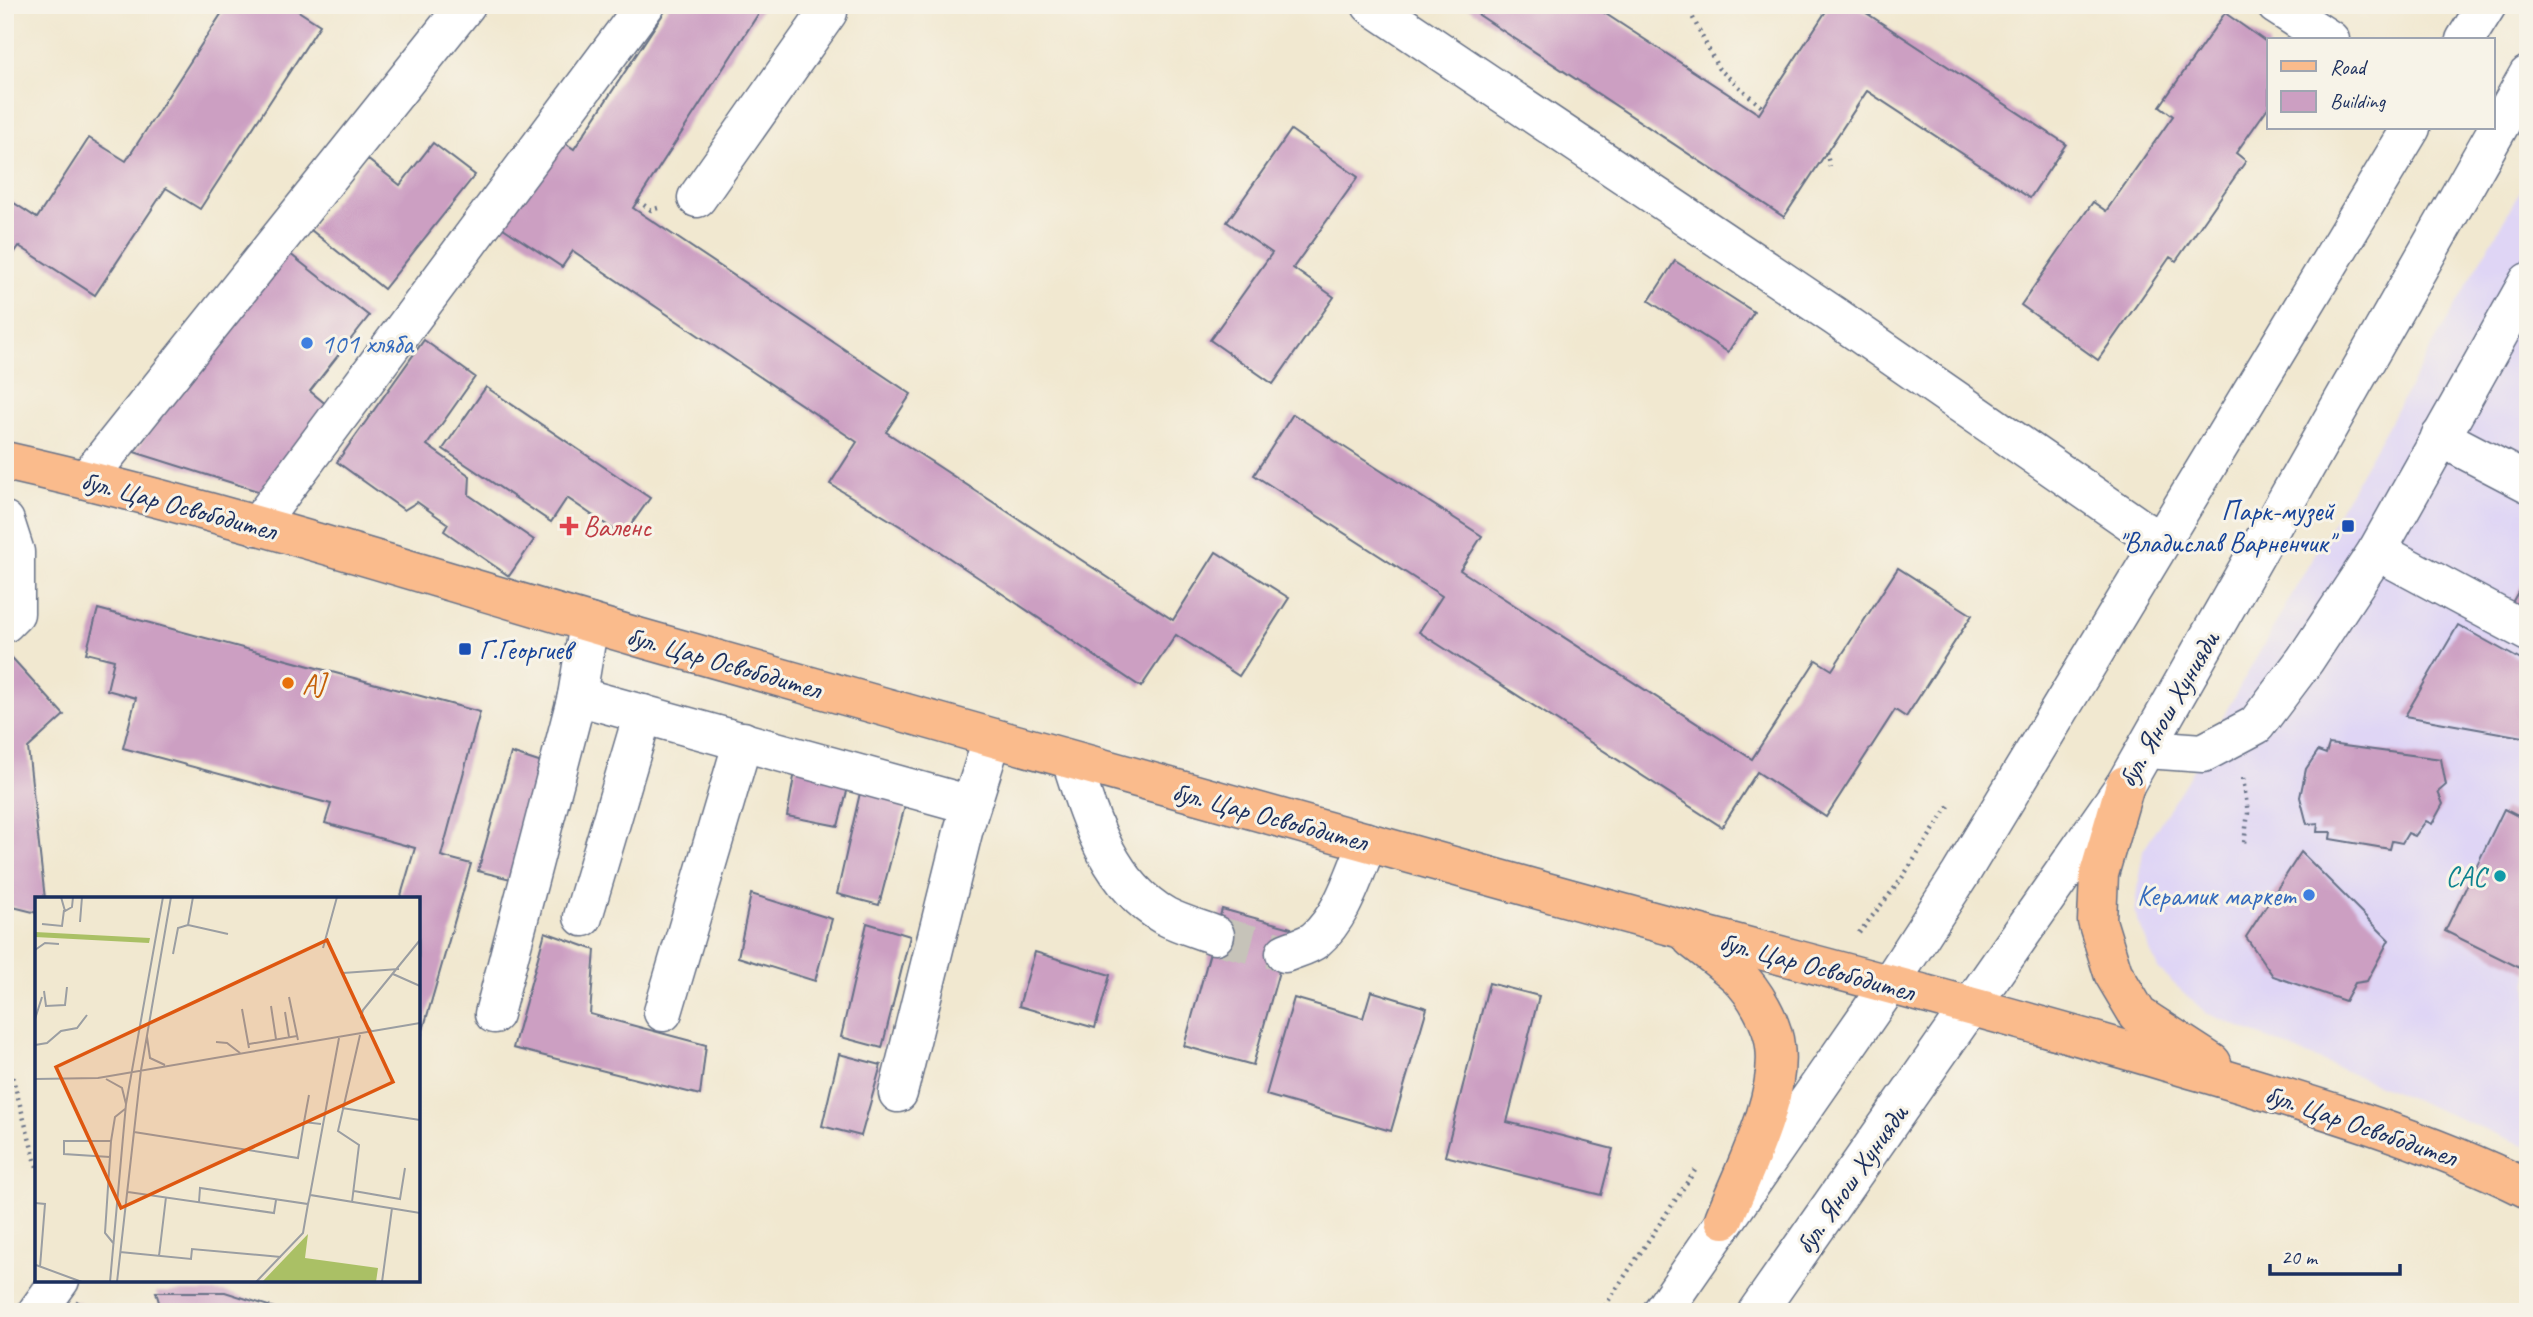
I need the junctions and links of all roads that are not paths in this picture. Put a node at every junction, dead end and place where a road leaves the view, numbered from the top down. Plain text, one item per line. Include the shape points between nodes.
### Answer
1 (466, 5) edge
2 (645, 5) edge
3 (1371, 5) edge
4 (2276, 5) edge
5 (2487, 5) edge
6 (826, 8) edge
7 (2327, 38) edge
8 (2466, 38) edge
9 (2528, 75) edge
10 (2411, 130) edge
11 (696, 198) dead end
12 (2528, 282) edge
13 (2440, 437) junction
14 (5, 461) edge
15 (87, 480) junction
16 (2528, 482) edge
17 (5, 521) edge
18 (257, 526) junction
19 (2160, 542) junction
20 (2377, 551) junction
21 (589, 623) junction
22 (5, 624) edge
23 (2528, 632) edge
24 (577, 696) junction
25 (643, 714) junction
26 (992, 739) junction
27 (743, 741) junction
28 (2147, 749) junction
29 (1072, 763) junction
30 (2124, 785) junction
31 (971, 805) junction
32 (1368, 842) junction
33 (583, 917) dead end
34 (1680, 929) junction
35 (1215, 935) tunnel mouth
36 (1285, 953) tunnel mouth
37 (1889, 985) junction
38 (1972, 1007) junction
39 (663, 1012) dead end
40 (494, 1014) dead end
41 (2249, 1087) junction
42 (898, 1093) dead end
43 (2528, 1189) edge
44 (1724, 1219) junction
45 (59, 1282) edge
46 (37, 1312) edge
47 (1662, 1312) edge
48 (1757, 1312) edge

1 - 15 street
2 - 18 street
3 - 19 street via 1836,317
4 - 7 street
5 - 8 street
6 - 11 street
9 - 28 street, бул. Янош Хунияди
10 - 19 street
12 - 13 street
13 - 16 street
13 - 20 street
14 - 15 main road, бул. Цар Освободител
15 - 18 main road, бул. Цар Освободител
17 - 22 street via 15,552 15,612
18 - 21 main road, бул. Цар Освободител
19 - 37 street
20 - 23 street
20 - 28 street via 2256,725 2203,753
21 - 24 street
21 - 26 main road, бул. Цар Освободител
24 - 25 street
24 - 40 street
25 - 27 street
25 - 33 street
26 - 29 main road, бул. Цар Освободител
26 - 31 street
27 - 31 street
27 - 39 street
28 - 30 street, бул. Янош Хунияди
29 - 32 main road, бул. Цар Освободител
29 - 35 street via 1094,833 1133,892 1165,916
30 - 38 street, бул. Янош Хунияди
30 - 41 main road via 2099,874 2097,921 2113,973 2138,1015
31 - 42 street
32 - 34 main road, бул. Цар Освободител
32 - 36 street via 1327,927 1314,941
34 - 37 main road, бул. Цар Освободител
34 - 44 main road via 1740,977 1761,1010 1775,1045 1773,1081 1760,1126
37 - 38 main road, бул. Цар Освободител
37 - 44 street
38 - 41 main road, бул. Цар Освободител
38 - 48 street, бул. Янош Хунияди
41 - 43 main road, бул. Цар Освободител via 2483,1167
44 - 47 street
45 - 46 street

